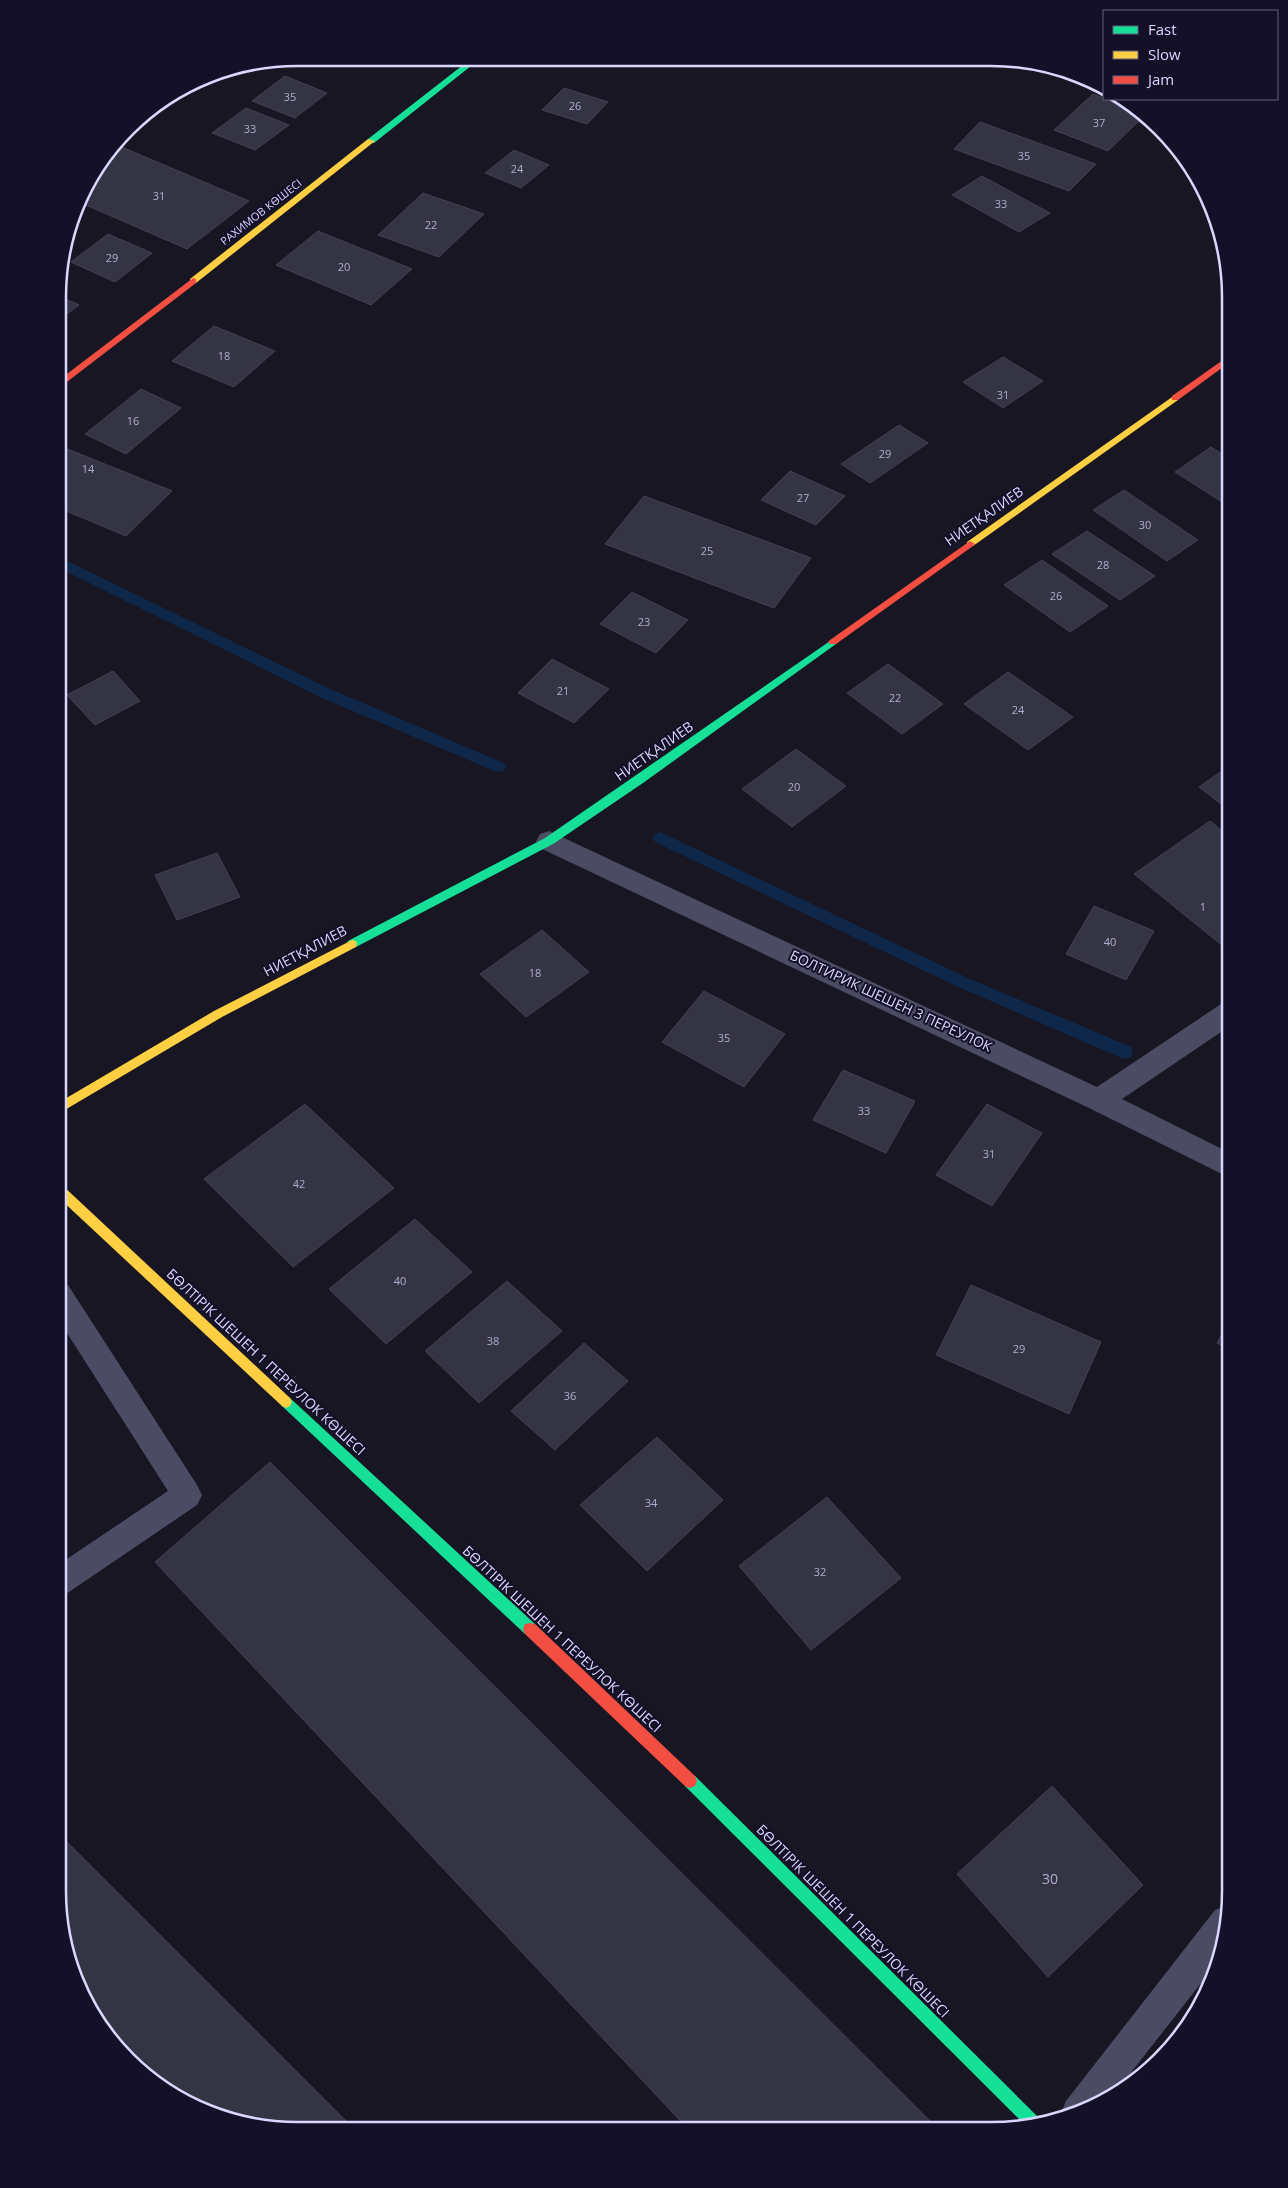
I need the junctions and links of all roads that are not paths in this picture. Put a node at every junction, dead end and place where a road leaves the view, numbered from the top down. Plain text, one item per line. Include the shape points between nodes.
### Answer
1 (467, 66) edge
2 (1222, 364) edge
3 (66, 380) edge
4 (549, 840) junction
5 (1222, 1017) edge
6 (1099, 1100) junction
7 (66, 1104) edge
8 (1222, 1162) edge
9 (66, 1196) edge
10 (66, 1306) edge
11 (66, 1577) edge
12 (1217, 1934) edge
13 (1088, 2100) edge
14 (1030, 2118) edge

1 - 3 street, РАХИМОВ КӨШЕСІ
2 - 4 street, НИЕТҚАЛИЕВ via 639,780
4 - 6 street, БОЛТИРИК ШЕШЕН 3 ПЕРЕУЛОК
4 - 7 street, НИЕТҚАЛИЕВ via 218,1014
5 - 6 street
6 - 8 street, БОЛТИРИК ШЕШЕН 3 ПЕРЕУЛОК
9 - 14 street, БӨЛТІРІК ШЕШЕН 1 ПЕРЕУЛОК КӨШЕСІ via 650,1741
10 - 11 lane via 187,1495
12 - 13 lane

